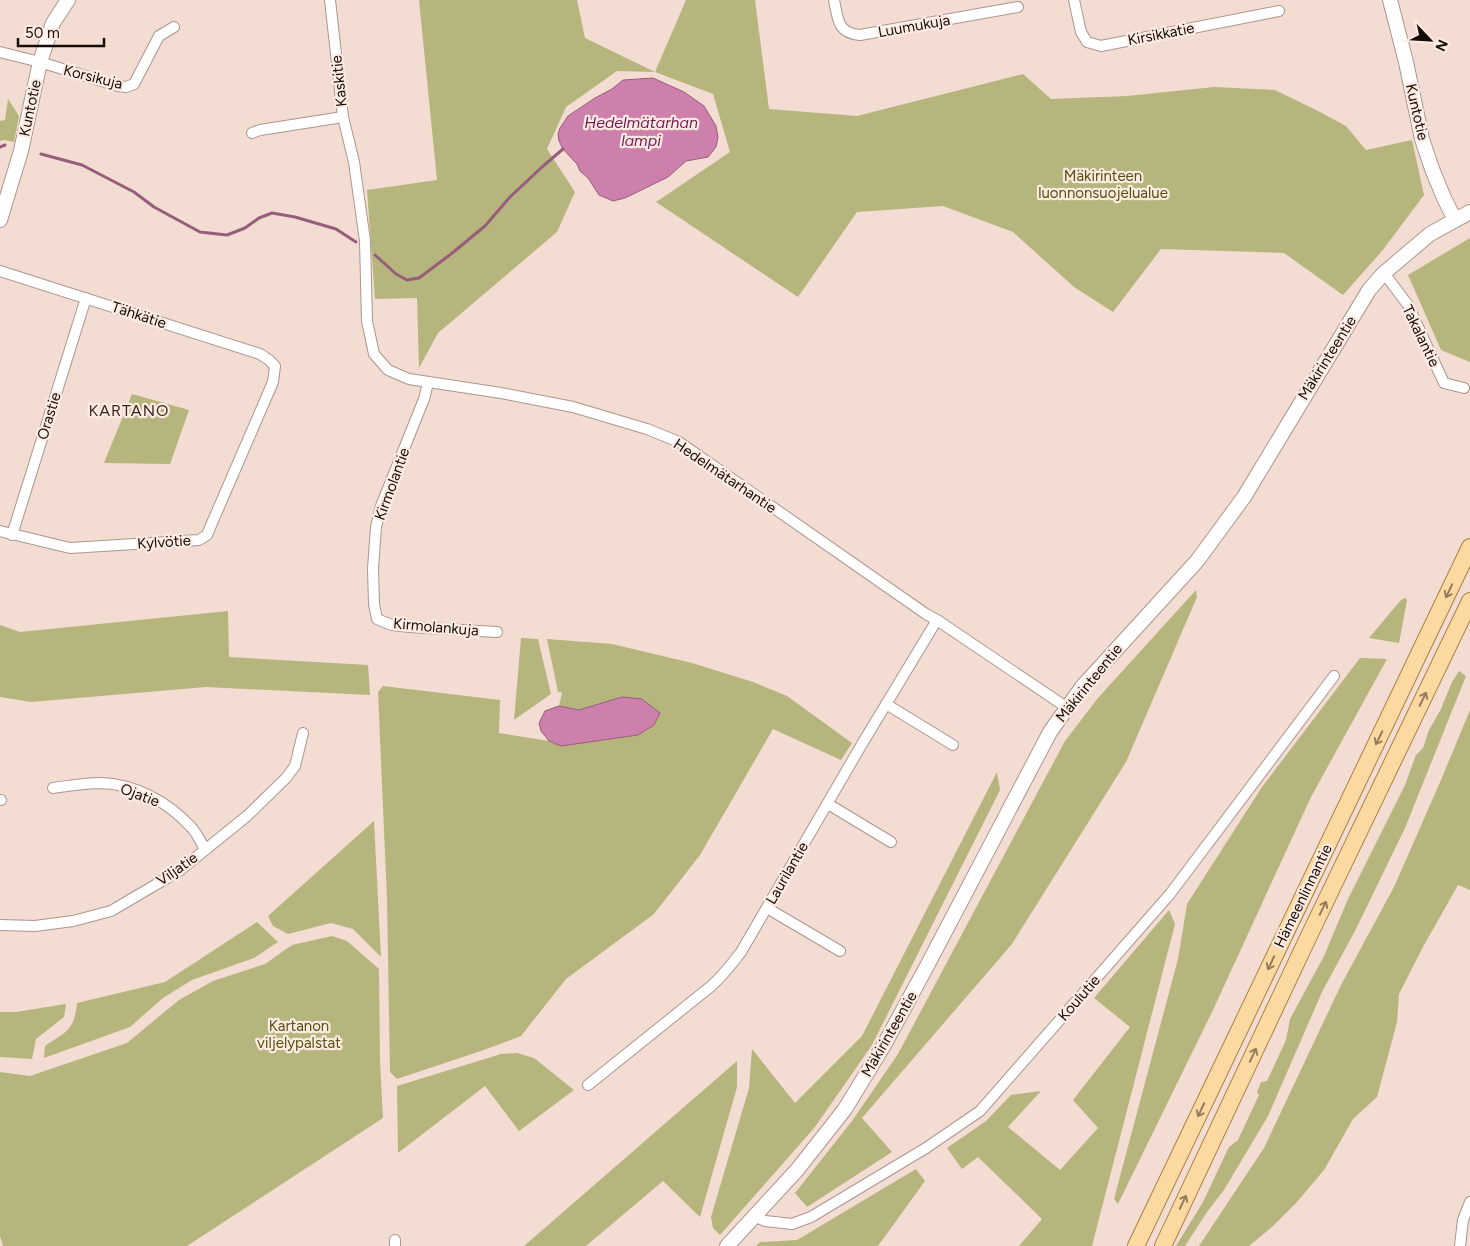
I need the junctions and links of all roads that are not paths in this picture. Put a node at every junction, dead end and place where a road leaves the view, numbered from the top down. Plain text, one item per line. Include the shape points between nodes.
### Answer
1 (68, 0) edge
2 (330, 0) edge
3 (834, 0) edge
4 (1074, 0) edge
5 (1390, 0) edge
6 (1018, 7) dead end
7 (1279, 11) dead end
8 (174, 27) dead end
9 (0, 52) edge
10 (40, 62) junction
11 (343, 117) junction
12 (252, 133) dead end
13 (1470, 212) edge
14 (0, 220) edge
15 (1455, 220) junction
16 (0, 271) edge
17 (1384, 273) junction
18 (86, 298) junction
19 (367, 321) joint
20 (275, 366) joint
21 (428, 383) junction
22 (1464, 388) dead end
23 (0, 531) edge
24 (12, 535) junction
25 (1470, 547) edge
26 (1470, 601) edge
27 (377, 619) joint
28 (937, 620) junction
29 (496, 632) dead end
30 (1334, 676) dead end
31 (886, 704) junction
32 (1066, 708) junction
33 (303, 734) dead end
34 (953, 745) dead end
35 (54, 788) dead end
36 (828, 804) junction
37 (891, 842) dead end
38 (205, 850) junction
39 (766, 908) junction
40 (0, 925) edge
41 (840, 951) dead end
42 (588, 1085) dead end
43 (1470, 1202) edge
44 (754, 1216) junction
45 (727, 1246) edge
46 (1136, 1246) edge
47 (1163, 1246) edge
48 (1460, 1246) edge

1 - 10 street, Kuntotie via 53,23
2 - 11 street, Kaskitie
3 - 6 street, Luumukuja via 839,25 849,34 860,35
4 - 7 street, Kirsikkatie via 1081,32 1087,42 1101,46
5 - 15 street, Kuntotie via 1422,139
8 - 10 street, Korsikuja via 159,36 134,84 126,87
9 - 10 street, Korsikuja
10 - 14 street, Kuntotie via 21,151
11 - 12 street
11 - 19 street, Kaskitie via 354,162 365,241
13 - 15 street, Mäkirinteentie
15 - 17 street, Mäkirinteentie via 1430,234
16 - 18 street, Tähkätie
17 - 22 street, Takalantie via 1408,306 1444,383
17 - 32 street, Mäkirinteentie via 1369,290 1232,513 1196,561 1082,686
18 - 20 street, Tähkätie via 260,354
18 - 24 street, Orastie
19 - 21 street, Hedelmätarhantie via 374,354 388,370 409,380
20 - 24 street, Kylvötie via 273,382 212,523 207,534 199,540 70,548
21 - 27 street, Kirmolantie via 381,506 373,569
21 - 28 street, Hedelmätarhantie via 501,392 573,407 679,442
23 - 24 street, Kylvötie
25 -> 46 main road, Hämeenlinnantie
47 -> 26 main road, Hämeenlinnantie
27 - 29 street, Kirmolankuja via 410,627
28 - 31 street, Laurilantie
28 - 32 street, Hedelmätarhantie
30 - 44 street, Koulutie via 1170,894 980,1111 926,1148 811,1217 792,1224
31 - 34 street
31 - 36 street, Laurilantie
32 - 44 street, Mäkirinteentie via 1050,732 884,1045 850,1101 797,1170
33 - 38 street, Viljatie via 295,766 286,778
35 - 38 street, Ojatie via 99,783 126,786 153,796 192,828
36 - 37 street
36 - 39 street, Laurilantie
38 - 40 street, Viljatie via 179,871 111,910 73,921 35,926
39 - 41 street
39 - 42 street, Laurilantie via 741,952 722,976
43 - 48 street via 1463,1220
44 - 45 street, Mäkirinteentie

